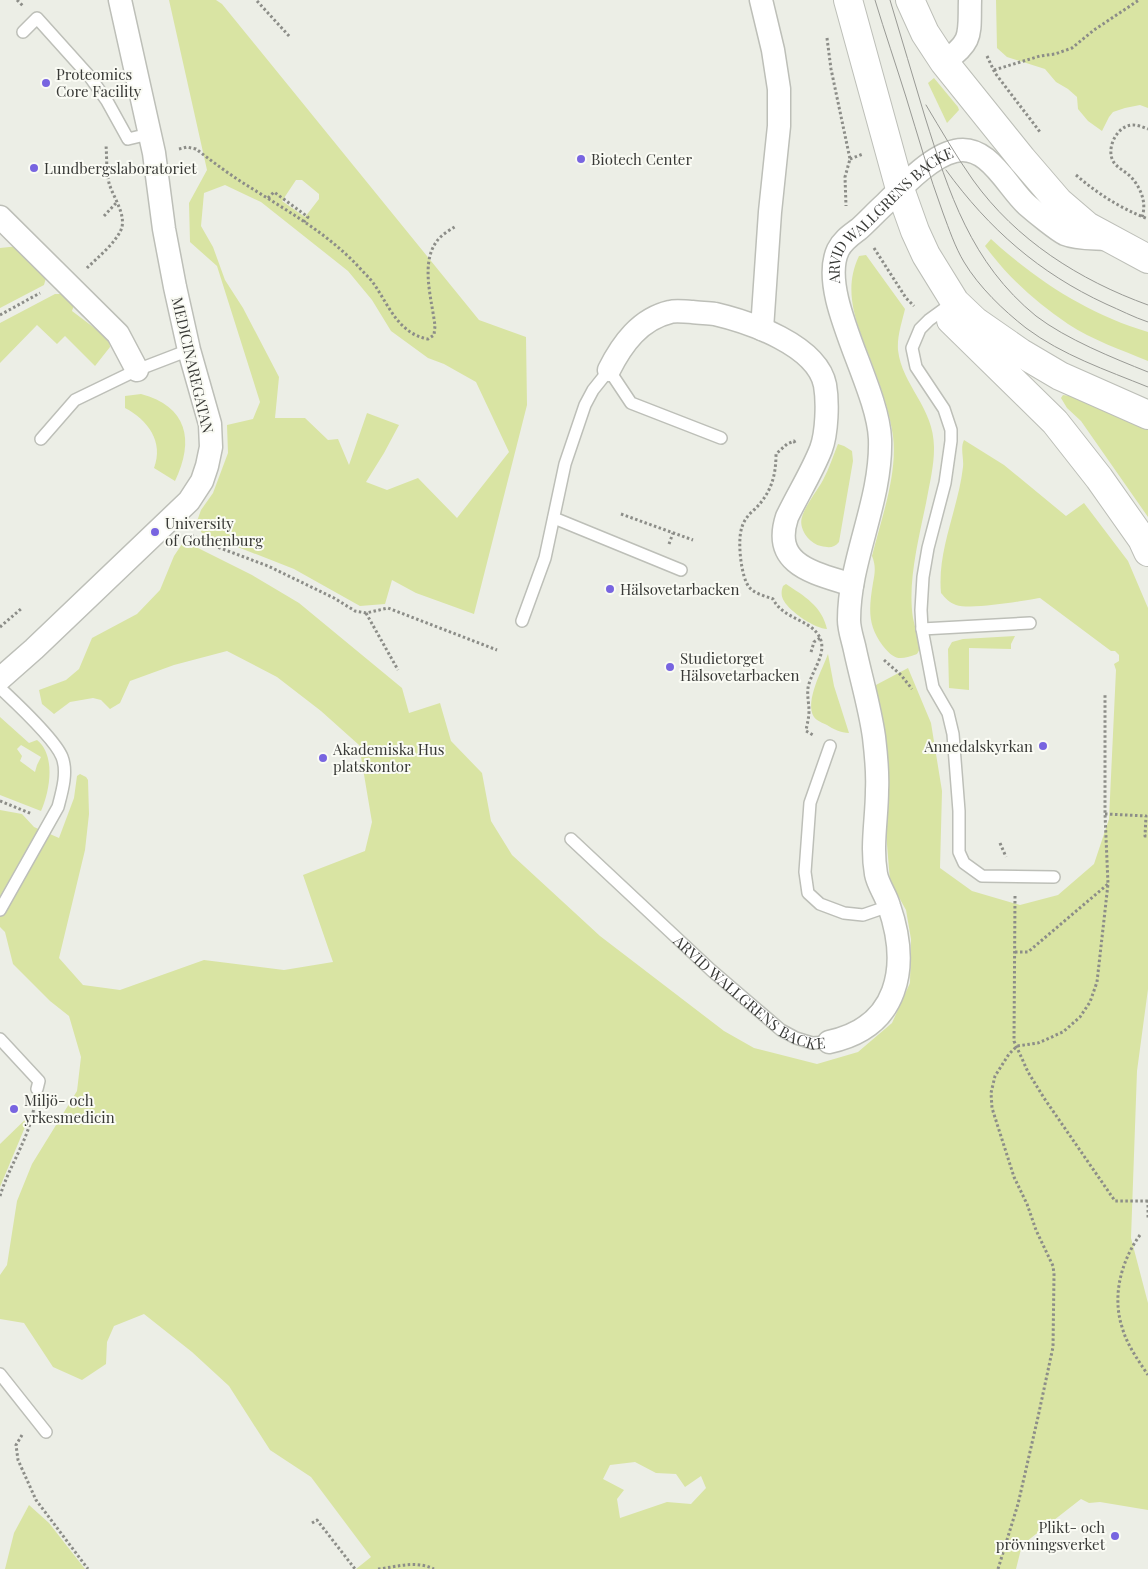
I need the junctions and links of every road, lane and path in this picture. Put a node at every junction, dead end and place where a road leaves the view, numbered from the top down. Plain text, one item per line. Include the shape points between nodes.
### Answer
1 (120, 0) edge
2 (257, 0) edge
3 (761, 0) edge
4 (848, 0) edge
5 (910, 0) edge
6 (970, 0) edge
7 (1139, 0) edge
8 (969, 31) junction
9 (23, 32) dead end
10 (290, 37) dead end
11 (944, 62) junction
12 (836, 67) dead end
13 (994, 70) junction
14 (1003, 84) junction
15 (978, 105) junction
16 (1148, 129) edge
17 (1043, 136) dead end
18 (151, 143) junction
19 (106, 145) dead end
20 (888, 148) junction
21 (850, 159) junction
22 (1074, 174) dead end
23 (900, 189) junction
24 (268, 198) junction
25 (117, 202) junction
26 (104, 216) dead end
27 (0, 217) edge
28 (1142, 217) junction
29 (1148, 219) edge
30 (304, 222) junction
31 (456, 226) dead end
32 (859, 228) junction
33 (1109, 239) junction
34 (1148, 259) edge
35 (67, 282) junction
36 (906, 298) dead end
37 (948, 306) junction
38 (0, 315) edge
39 (762, 328) junction
40 (189, 350) junction
41 (137, 370) junction
42 (609, 370) junction
43 (1148, 414) edge
44 (721, 438) dead end
45 (41, 440) dead end
46 (794, 441) dead end
47 (620, 514) dead end
48 (554, 518) junction
49 (187, 533) dead end
50 (693, 540) dead end
51 (1148, 552) edge
52 (681, 570) dead end
53 (852, 584) junction
54 (22, 608) dead end
55 (366, 613) junction
56 (522, 621) dead end
57 (1030, 623) dead end
58 (0, 627) edge
59 (922, 629) junction
60 (820, 638) junction
61 (497, 650) dead end
62 (811, 652) dead end
63 (398, 670) dead end
64 (0, 679) edge
65 (0, 688) edge
66 (1105, 694) dead end
67 (830, 746) joint
68 (0, 801) edge
69 (1105, 814) junction
70 (50, 822) junction
71 (1148, 836) edge
72 (570, 839) dead end
73 (1000, 843) dead end
74 (1015, 877) junction
75 (1054, 877) dead end
76 (1108, 884) junction
77 (889, 906) junction
78 (0, 910) edge
79 (1015, 952) junction
80 (0, 1039) edge
81 (829, 1042) joint
82 (1017, 1046) junction
83 (37, 1089) joint
84 (0, 1196) edge
85 (1148, 1201) edge
86 (1148, 1219) edge
87 (1140, 1235) dead end
88 (0, 1374) edge
89 (1148, 1376) edge
90 (34, 1417) junction
91 (46, 1432) dead end
92 (312, 1523) dead end
93 (352, 1568) edge
94 (88, 1569) edge
95 (378, 1569) edge
96 (434, 1569) edge
97 (998, 1569) edge

1 - 18 street, MEDICINAREGATAN
2 - 10 path
3 - 39 street via 776,69 780,126
4 - 20 main road
5 - 11 main road
6 - 8 street
7 - 13 path via 1072,48
8 - 11 street via 967,43
8 - 13 path via 986,34 987,59
9 - 18 lane via 37,18 90,77 128,139
11 - 15 main road
12 - 21 path via 831,69
13 - 14 path
14 - 15 path
14 - 17 path
15 - 33 main road via 1059,202 1087,226
16 - 28 path via 1132,125 1122,128 1115,137 1111,154 1113,161 1131,177 1144,200
18 - 24 path via 196,149
18 - 40 street, MEDICINAREGATAN via 164,229
19 - 25 path via 107,174
20 - 21 path
20 - 23 main road
21 - 32 path via 845,177 845,203 847,214
22 - 28 path via 1114,204
23 - 32 street, ARVID WALLGRENS BACKE
23 - 33 street, ARVID WALLGRENS BACKE via 926,166 954,151 969,150 986,158 1026,205 1065,234
23 - 37 main road
24 - 30 path
24 - 30 path via 274,192 308,217
25 - 26 path
25 - 35 path via 122,226 118,236
27 - 35 street
28 - 29 path
30 - 31 path via 358,266 404,329 417,338 428,340 434,335 436,326 427,267 429,254 438,239
32 - 36 path
32 - 53 street, ARVID WALLGRENS BACKE via 837,251 834,284 873,402 880,438 870,517
33 - 34 main road
35 - 38 path
35 - 41 street via 118,334
37 - 43 main road via 1060,376
37 - 51 main road via 1055,422 1099,478
37 - 59 lane via 920,330 912,348 916,367 944,409 951,430 944,483 923,577
39 - 42 street via 714,314 672,311 653,318 635,331
39 - 53 street via 806,355 821,374 827,400 821,448 787,517 783,529 784,543 794,562
40 - 41 lane
40 - 64 street, MEDICINAREGATAN via 210,424 211,447 202,481 189,501 170,520
41 - 45 lane via 75,400
42 - 44 lane via 631,402
42 - 48 lane via 585,405 565,464
46 - 60 path via 776,454 774,480 741,528 739,553 748,586 756,593 773,599 787,614 814,629
47 - 50 path
48 - 52 lane
48 - 56 lane via 545,558
49 - 55 path via 268,566 355,611
53 - 77 street, ARVID WALLGRENS BACKE via 849,623 873,734 878,788 873,846 876,877
54 - 58 path
55 - 61 path via 388,608
55 - 63 path
57 - 59 lane
59 - 74 lane via 933,687 948,713 953,734 959,852 964,863 982,876
60 - 62 path via 814,642
60 - 67 path via 821,656 808,687 806,731
65 - 70 lane via 48,737 62,757 62,788 58,807
66 - 69 path
67 - 77 lane via 810,803 805,872 808,893 820,904 844,913 863,916
68 - 70 path
69 - 71 path via 1146,816 1145,836
69 - 76 path
70 - 78 lane
72 - 81 lane, ARVID WALLGRENS BACKE via 781,1030 812,1042
73 - 74 path
74 - 75 lane
74 - 79 path
76 - 79 path via 1028,952
76 - 82 path via 1098,972 1090,1002 1080,1017 1063,1032
77 - 81 street, ARVID WALLGRENS BACKE via 897,934 900,963 887,1006 858,1032
79 - 82 path via 1013,1014
80 - 83 lane via 39,1081
82 - 85 path via 1044,1098 1115,1201
82 - 97 path via 995,1076 992,1108 1014,1177 1053,1266 1053,1347 1020,1495
83 - 84 path via 33,1115
85 - 86 path
87 - 89 path via 1124,1263 1118,1303 1122,1327
88 - 90 lane
90 - 91 lane
90 - 94 path via 16,1444 18,1460 36,1500
92 - 93 path via 317,1520
95 - 96 path via 410,1564

